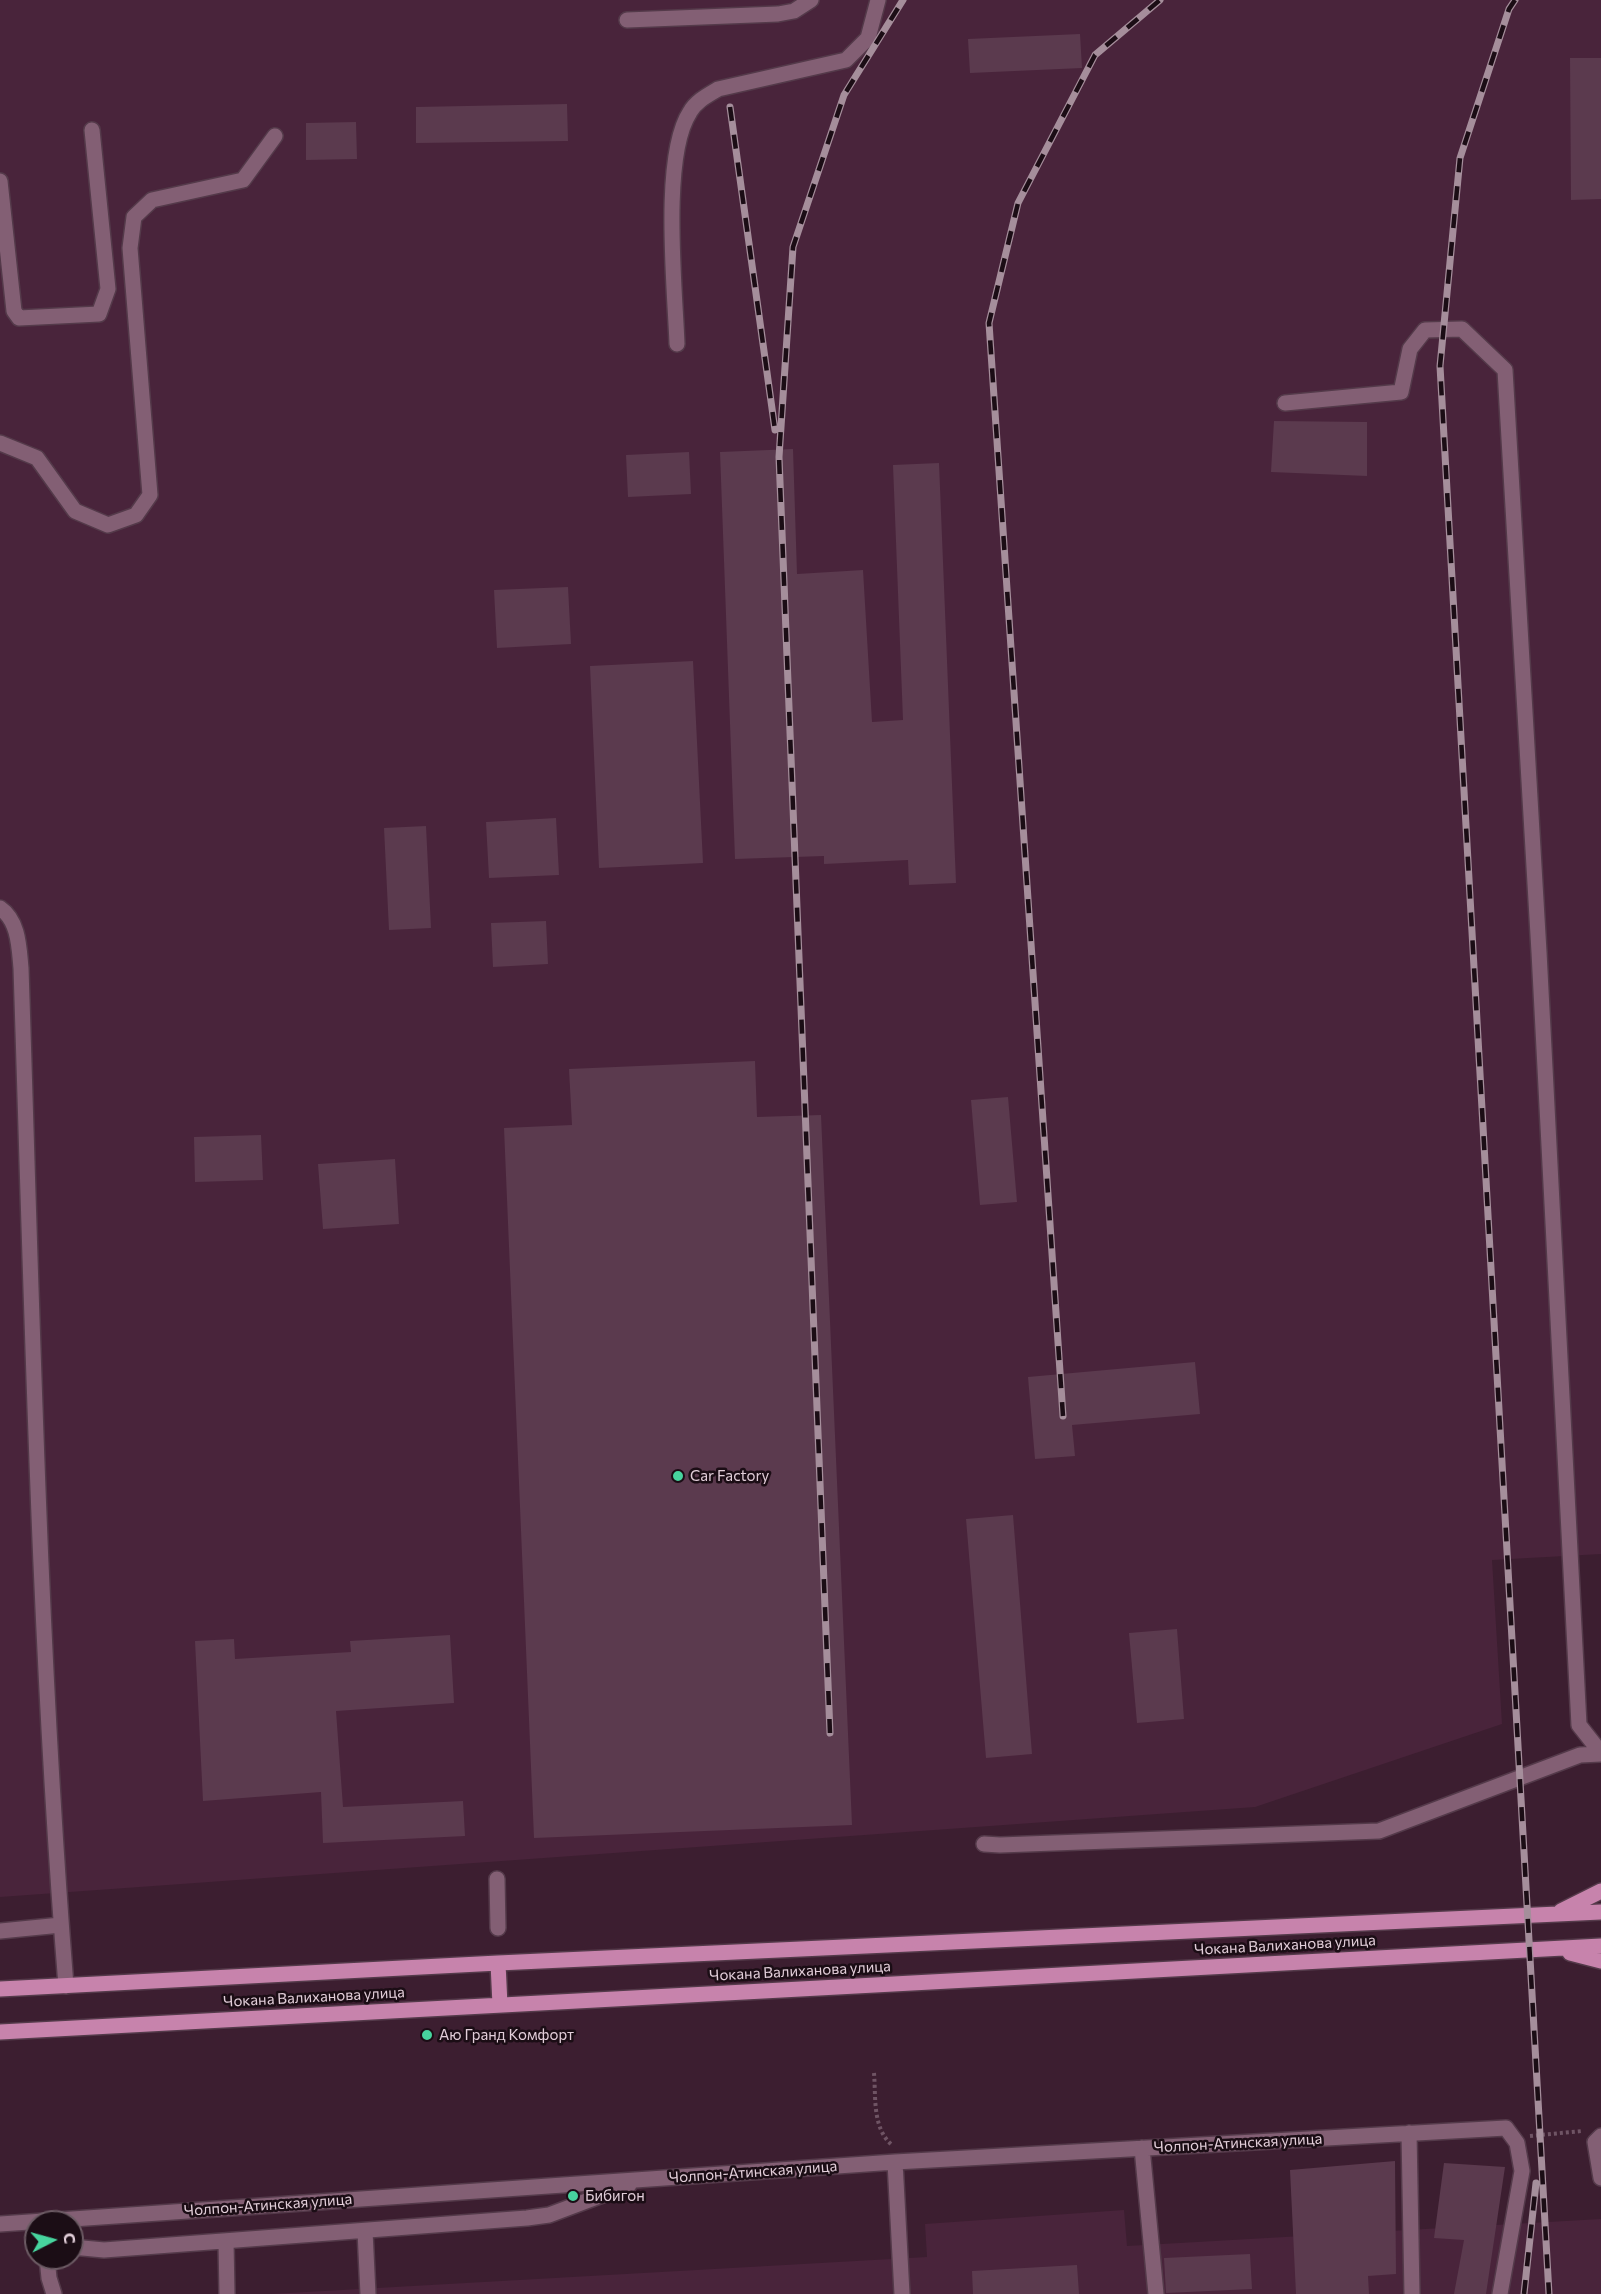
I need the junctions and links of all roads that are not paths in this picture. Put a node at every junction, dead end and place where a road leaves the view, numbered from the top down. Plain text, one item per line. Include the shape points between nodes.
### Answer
1 (811, 0) edge
2 (878, 0) edge
3 (627, 20) dead end
4 (92, 130) dead end
5 (275, 136) dead end
6 (0, 181) edge
7 (677, 344) dead end
8 (1286, 403) dead end
9 (0, 442) edge
10 (0, 908) edge
11 (1601, 1754) edge
12 (984, 1844) dead end
13 (497, 1879) dead end
14 (1601, 1891) edge
15 (1601, 1912) edge
16 (1554, 1914) junction
17 (61, 1925) junction
18 (498, 1928) dead end
19 (0, 1931) edge
20 (1601, 1946) edge
21 (1555, 1949) junction
22 (1601, 1961) edge
23 (498, 1963) junction
24 (66, 1986) junction
25 (0, 1989) edge
26 (500, 2005) junction
27 (0, 2032) edge
28 (1409, 2133) junction
29 (1596, 2133) edge
30 (1142, 2148) junction
31 (895, 2162) junction
32 (1601, 2178) edge
33 (643, 2180) junction
34 (84, 2218) edge
35 (24, 2222) edge
36 (0, 2224) edge
37 (365, 2231) junction
38 (226, 2242) junction
39 (84, 2248) edge
40 (48, 2270) edge
41 (54, 2294) edge
42 (227, 2294) edge
43 (368, 2294) edge
44 (902, 2294) edge
45 (1156, 2294) edge
46 (1412, 2294) edge
47 (1500, 2294) edge

1 - 3 street via 794,11 778,14
2 - 7 street via 868,38 846,60 718,89 690,111 675,154 672,241
4 - 6 street via 108,289 99,314 19,318 14,311
5 - 9 street via 243,180 152,200 134,218 130,248 150,495 136,515 108,525 75,511 37,458
8 - 11 street via 1401,392 1410,349 1425,330 1462,329 1505,370 1579,1725
10 - 17 street via 17,933 21,968 42,1587
11 - 12 street via 1580,1755 1379,1831
13 - 18 street
14 - 16 main road
15 - 16 main road, Чокана Валиханова улица
16 - 23 main road, Чокана Валиханова улица
17 - 19 street
17 - 24 street
20 - 21 main road, Чокана Валиханова улица
21 - 22 main road
21 - 26 main road, Чокана Валиханова улица
23 - 24 main road, Чокана Валиханова улица
23 - 26 main road
24 - 25 main road, Чокана Валиханова улица
26 - 27 main road, Чокана Валиханова улица
28 - 30 street, Чолпон-Атинская улица
28 - 46 street
28 - 47 street, Чолпон-Атинская улица via 1509,2133 1517,2143 1522,2171
29 - 32 street
30 - 31 street, Чолпон-Атинская улица
30 - 45 street
31 - 33 street, Чолпон-Атинская улица
31 - 44 street
33 - 34 street, Чолпон-Атинская улица
33 - 37 street via 549,2215
35 - 36 street, Чолпон-Атинская улица
37 - 38 street
37 - 43 street
38 - 39 street
38 - 42 street
40 - 41 street

